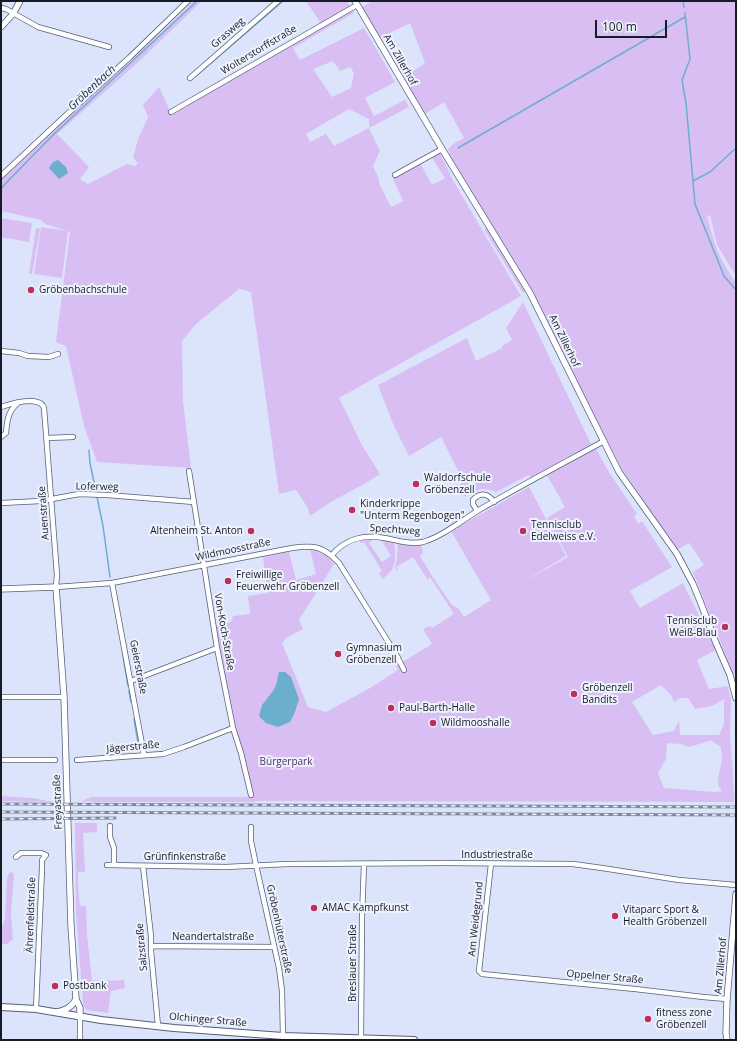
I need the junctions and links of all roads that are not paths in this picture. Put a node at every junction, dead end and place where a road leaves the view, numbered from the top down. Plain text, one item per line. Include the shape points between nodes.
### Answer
1 (20, 1) edge
2 (188, 1) edge
3 (278, 1) edge
4 (356, 3) edge
5 (1, 8) edge
6 (13, 14) junction
7 (1, 27) edge
8 (109, 47) dead end
9 (190, 78) dead end
10 (171, 112) dead end
11 (442, 149) junction
12 (395, 175) dead end
13 (1, 176) edge
14 (1, 351) edge
15 (58, 354) dead end
16 (20, 402) junction
17 (1, 407) edge
18 (1, 437) edge
19 (73, 437) dead end
20 (47, 438) junction
21 (604, 441) junction
22 (189, 471) dead end
23 (52, 499) junction
24 (194, 502) junction
25 (494, 502) junction
26 (1, 503) edge
27 (477, 511) junction
28 (332, 555) junction
29 (204, 566) junction
30 (112, 583) junction
31 (56, 587) junction
32 (1, 589) edge
33 (217, 648) junction
34 (404, 670) dead end
35 (733, 676) edge
36 (131, 681) junction
37 (1, 697) edge
38 (64, 698) junction
39 (736, 698) edge
40 (233, 728) junction
41 (144, 755) junction
42 (1, 760) edge
43 (55, 760) dead end
44 (77, 760) dead end
45 (251, 795) dead end
46 (110, 826) dead end
47 (251, 827) dead end
48 (16, 857) dead end
49 (364, 864) junction
50 (491, 864) junction
51 (108, 865) dead end
52 (114, 865) junction
53 (256, 865) junction
54 (143, 866) junction
55 (736, 885) edge
56 (736, 894) edge
57 (151, 946) junction
58 (274, 947) junction
59 (734, 948) edge
60 (482, 974) joint
61 (727, 998) junction
62 (76, 999) junction
63 (1, 1007) edge
64 (36, 1009) junction
65 (57, 1012) junction
66 (80, 1016) junction
67 (158, 1026) junction
68 (283, 1036) junction
69 (361, 1038) junction
70 (80, 1040) edge
71 (385, 1040) edge
72 (414, 1040) edge
73 (727, 1040) edge

1 - 6 street
2 - 13 street
3 - 9 street, Grasweg
4 - 10 street, Wolterstorffstraße
4 - 11 street, Am Zillerhof
5 - 6 street
6 - 7 street
6 - 8 street via 38,27
11 - 12 street
11 - 21 street, Am Zillerhof via 530,293
14 - 15 street via 28,356 49,357
16 - 17 street, Auenstraße
16 - 18 street via 10,411 6,433
16 - 20 street, Auenstraße via 36,401 42,404
19 - 20 street
20 - 23 street, Auenstraße
21 - 25 street, Spechtweg
21 - 35 street, Am Zillerhof via 619,472 677,554
22 - 24 street, Von-Koch-Straße
23 - 24 street, Loferweg via 79,494
23 - 26 street, Loferweg
23 - 31 street, Auenstraße
24 - 29 street, Von-Koch-Straße
25 - 27 street, Spechtweg
25 - 27 street via 486,495 477,496 473,500
27 - 28 street, Spechtweg via 436,537 422,542 364,537 343,545
28 - 29 street, Wildmoosstraße via 310,546
28 - 34 street, Wildmoosstraße
29 - 30 street, Wildmoosstraße
29 - 33 street, Von-Koch-Straße
30 - 31 street, Wildmoosstraße
30 - 36 street, Geierstraße
31 - 32 street, Wildmoosstraße
31 - 38 street, Freyastraße
33 - 36 street
33 - 40 street, Von-Koch-Straße
35 - 39 street, Am Zillerhof
36 - 41 street, Geierstraße
37 - 38 street
38 - 62 street, Freyastraße via 71,926
40 - 41 street, Jägerstraße via 163,754
40 - 45 street, Von-Koch-Straße
41 - 44 street, Jägerstraße
42 - 43 street
46 - 52 street
47 - 53 street, Gröbenhüterstraße
48 - 64 street, Ährenfeldstraße via 21,853 46,855 42,860
49 - 50 street, Industriestraße
49 - 53 street, Industriestraße
49 - 69 street, Breslauer Straße
50 - 55 street, Industriestraße via 579,864 679,880
50 - 60 street, Am Weidegrund via 480,971
51 - 52 street, Grünfinkenstraße
52 - 54 street, Grünfinkenstraße
53 - 54 street, Grünfinkenstraße
53 - 58 street, Gröbenhüterstraße
54 - 57 street, Salzstraße
56 - 59 street, Am Zillerhof
57 - 58 street, Neandertalstraße
57 - 67 street, Salzstraße
58 - 68 street, Gröbenhüterstraße via 282,991
59 - 61 street, Am Zillerhof
60 - 61 street, Oppelner Straße
61 - 73 street, Am Zillerhof
62 - 65 street via 68,1009
62 - 66 street, Freyastraße
63 - 64 main road, Olchinger Straße
64 - 65 main road, Olchinger Straße
65 - 66 main road, Olchinger Straße
66 - 67 main road, Olchinger Straße
66 - 70 street
67 - 68 main road, Olchinger Straße
68 - 69 main road, Olchinger Straße
69 - 71 main road, Olchinger Straße
71 - 72 main road, Olchinger Straße

